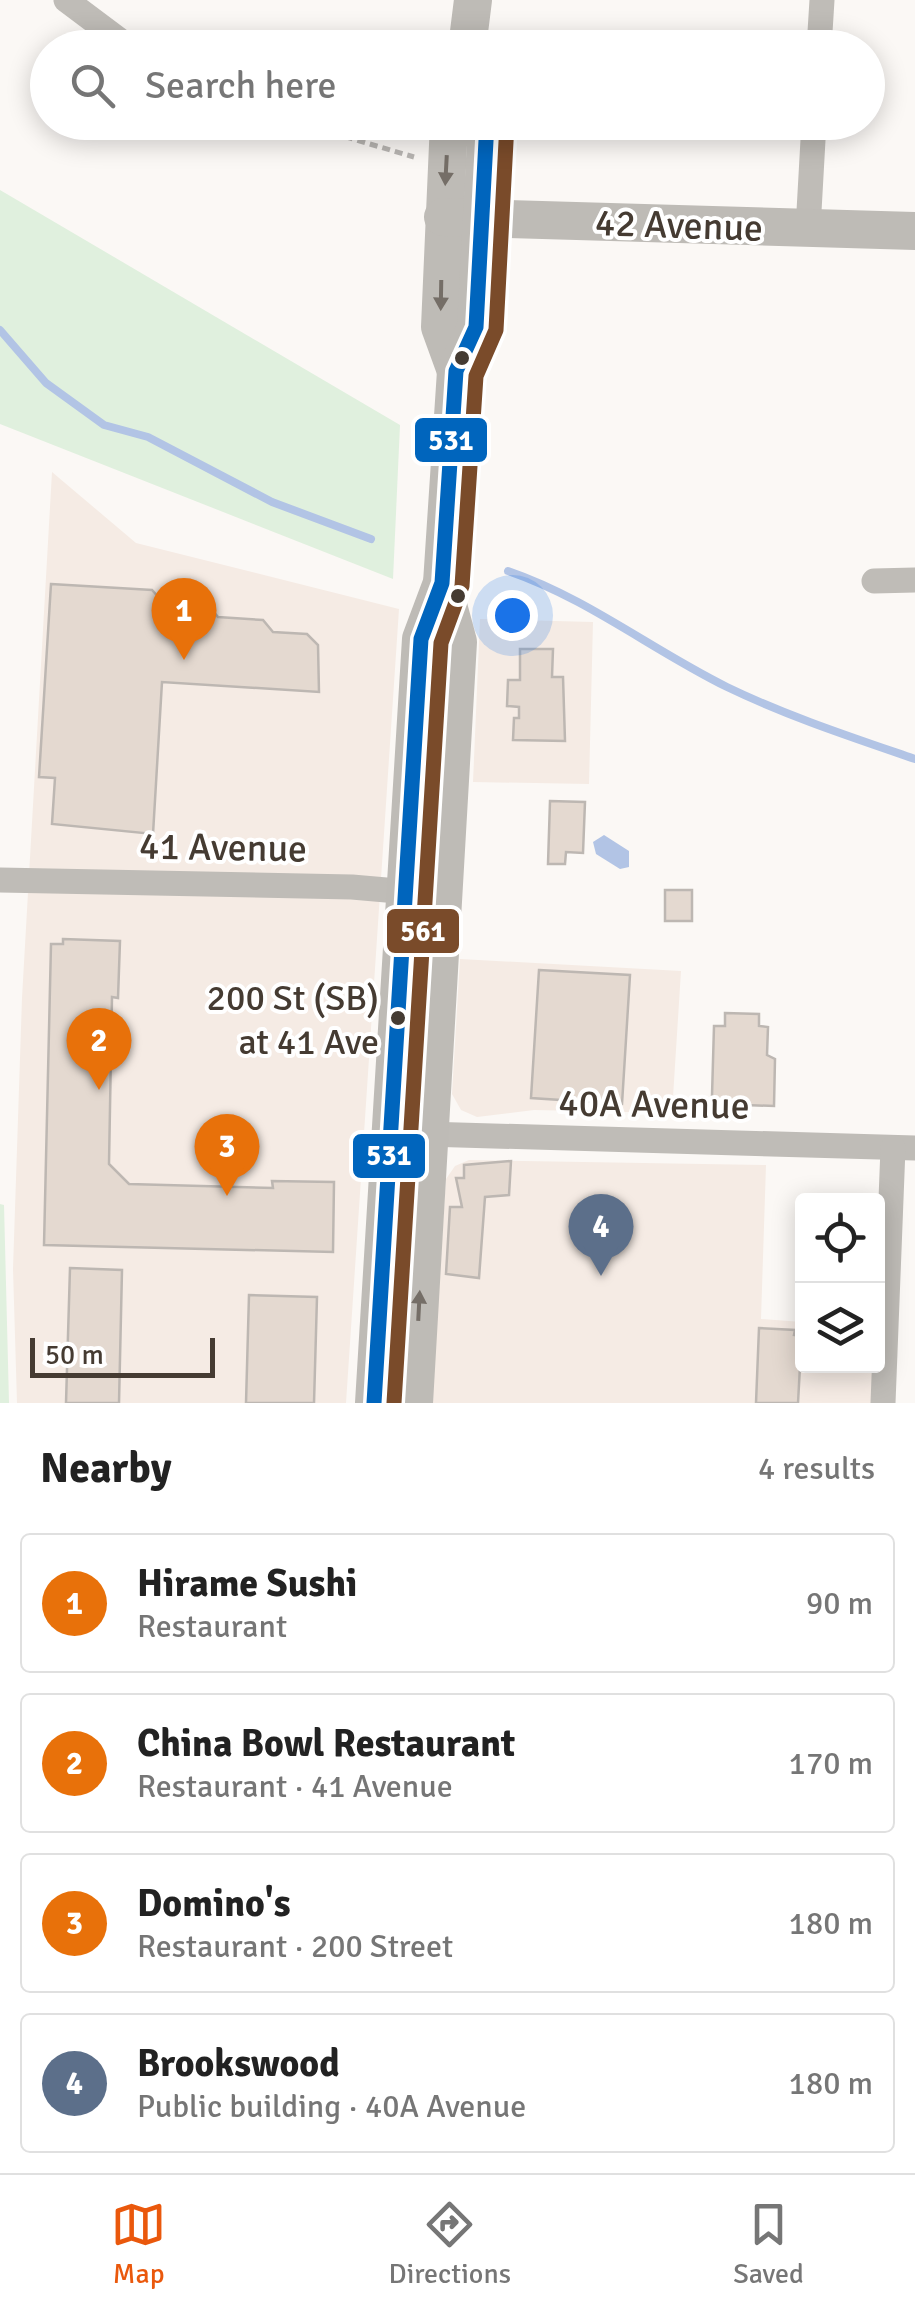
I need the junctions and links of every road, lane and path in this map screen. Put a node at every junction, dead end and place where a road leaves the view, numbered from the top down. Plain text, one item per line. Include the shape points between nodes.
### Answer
1 (66, 0) edge
2 (473, 0) edge
3 (822, 0) edge
4 (106, 30) edge
5 (471, 30) edge
6 (820, 30) edge
7 (356, 140) edge
8 (448, 140) edge
9 (486, 140) edge
10 (813, 140) edge
11 (414, 157) dead end
12 (443, 217) junction
13 (482, 218) junction
14 (808, 229) junction
15 (915, 231) edge
16 (456, 372) junction
17 (915, 580) edge
18 (874, 581) dead end
19 (442, 583) junction
20 (0, 880) edge
21 (404, 891) junction
22 (443, 895) junction
23 (390, 1133) junction
24 (430, 1134) junction
25 (904, 1148) edge
26 (374, 1403) edge
27 (414, 1403) edge
28 (883, 1403) edge

1 - 4 street
2 - 5 main road
3 - 6 street
7 - 11 path
8 -> 12 main road
9 - 13 main road
10 - 14 street
12 - 13 main road, 42 Avenue
12 -> 16 main road via 440,327
13 - 14 main road, 42 Avenue
13 - 16 main road via 476,327
14 - 15 main road, 42 Avenue
16 - 19 main road
17 - 18 street
19 - 21 main road via 421,639
19 - 22 main road via 458,642
20 - 21 street, 41 Avenue
21 - 22 street, 41 Avenue
21 - 23 main road
22 - 24 main road
23 - 24 street, 40A Avenue
23 - 26 main road
24 - 25 street, 40A Avenue
27 -> 24 main road
25 - 28 street

